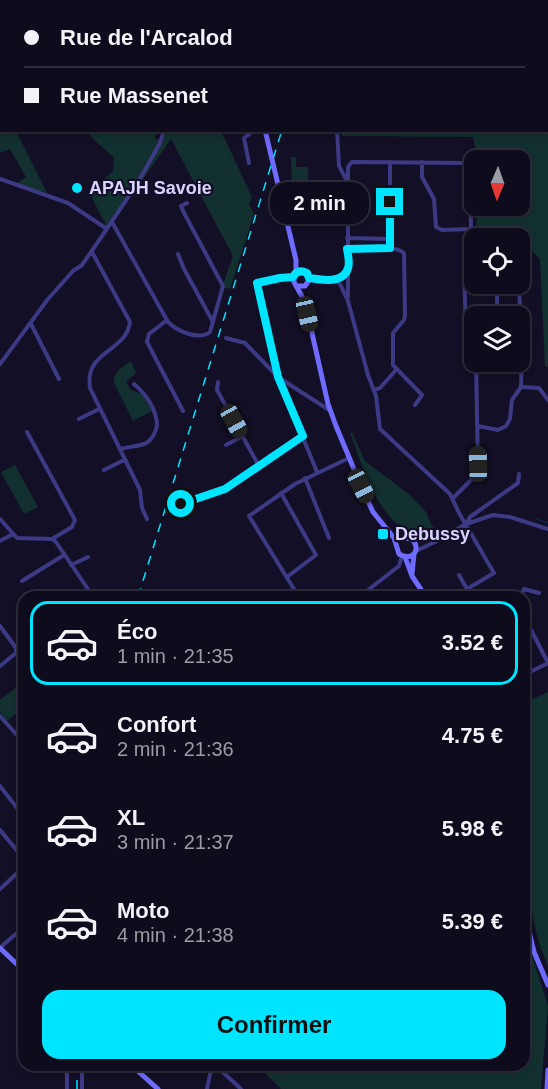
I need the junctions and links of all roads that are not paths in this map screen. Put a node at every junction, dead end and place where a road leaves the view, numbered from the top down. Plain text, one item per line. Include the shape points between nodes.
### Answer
1 (163, 132) edge
2 (249, 132) edge
3 (265, 132) edge
4 (337, 132) edge
5 (390, 162) junction
6 (422, 162) junction
7 (249, 163) dead end
8 (0, 179) edge
9 (347, 182) junction
10 (187, 203) dead end
11 (112, 222) junction
12 (471, 228) edge
13 (107, 229) junction
14 (464, 229) edge
15 (347, 238) junction
16 (390, 238) junction
17 (390, 248) junction
18 (347, 249) junction
19 (92, 252) junction
20 (178, 254) dead end
21 (348, 269) junction
22 (297, 273) junction
23 (309, 278) junction
24 (337, 280) junction
25 (297, 286) junction
26 (305, 286) junction
27 (519, 294) edge
28 (348, 301) junction
29 (305, 303) junction
30 (167, 320) junction
31 (213, 322) junction
32 (31, 323) junction
33 (226, 338) dead end
34 (0, 364) edge
35 (396, 370) junction
36 (476, 372) edge
37 (278, 377) junction
38 (59, 379) dead end
39 (218, 382) dead end
40 (134, 384) dead end
41 (520, 387) junction
42 (374, 390) junction
43 (548, 400) edge
44 (415, 405) dead end
45 (99, 409) junction
46 (183, 411) dead end
47 (331, 411) junction
48 (80, 419) dead end
49 (478, 426) junction
50 (27, 432) dead end
51 (243, 436) junction
52 (303, 436) junction
53 (226, 445) dead end
54 (120, 449) junction
55 (350, 458) junction
56 (124, 460) junction
57 (259, 466) junction
58 (104, 470) dead end
59 (317, 472) junction
60 (519, 474) dead end
61 (305, 478) junction
62 (281, 493) junction
63 (453, 498) junction
64 (181, 504) dead end
65 (0, 519) edge
66 (147, 519) dead end
67 (466, 524) junction
68 (387, 529) junction
69 (548, 529) edge
70 (13, 534) junction
71 (329, 538) dead end
72 (402, 538) junction
73 (52, 539) junction
74 (0, 541) edge
75 (416, 543) junction
76 (429, 544) junction
77 (397, 546) junction
78 (415, 552) junction
79 (64, 555) junction
80 (88, 557) dead end
81 (404, 557) junction
82 (71, 565) junction
83 (399, 566) junction
84 (409, 568) junction
85 (459, 575) dead end
86 (412, 576) junction
87 (287, 578) junction
88 (22, 581) dead end
89 (90, 591) edge
90 (295, 591) edge
91 (367, 591) edge
92 (422, 591) edge
93 (523, 591) edge
94 (539, 593) dead end
95 (0, 626) edge
96 (530, 628) edge
97 (548, 663) edge
98 (0, 666) edge
99 (530, 672) edge
100 (0, 716) edge
101 (18, 736) edge
102 (0, 786) edge
103 (18, 809) edge
104 (0, 830) edge
105 (18, 852) edge
106 (18, 872) edge
107 (0, 889) edge
108 (18, 932) edge
109 (530, 935) edge
110 (1, 946) edge
111 (18, 965) edge
112 (548, 985) edge
113 (548, 1070) edge
114 (68, 1071) edge
115 (82, 1071) edge
116 (138, 1071) edge
117 (212, 1071) edge
118 (220, 1071) edge
119 (66, 1089) edge
120 (82, 1089) edge
121 (158, 1089) edge
122 (207, 1089) edge
123 (241, 1089) edge
124 (547, 1089) edge

1 - 11 street
2 - 7 street via 244,138
3 - 22 main road
4 - 9 street via 339,166
5 - 6 street
5 - 9 street via 352,162
5 - 16 street
6 - 12 street via 468,165
6 - 14 street via 422,177 434,199 436,227
8 - 13 street via 68,203
9 - 15 street
10 - 31 street via 181,206 183,211 223,286
11 - 13 street
11 - 30 street
13 - 19 street
15 - 16 street
15 - 18 street
16 - 17 street
17 - 18 street
17 - 35 street via 400,250 405,257 405,316 393,337
18 - 21 street
19 - 32 street
19 - 45 street via 129,322 123,339 97,359 91,369 90,388
20 - 31 street
21 - 24 street
21 - 28 street
22 - 23 main road via 307,273
22 - 25 main road
22 - 37 street via 257,283
23 - 24 street
23 - 26 main road
24 - 28 street
25 - 26 main road
25 - 29 main road
26 - 29 main road
27 - 41 street
28 - 42 street
29 - 47 main road
30 - 31 street via 199,337 210,332
30 - 46 street via 149,334 147,342
32 - 34 street
32 - 38 street
33 - 37 street via 245,344
35 - 42 street
35 - 44 street via 422,395
36 - 49 street
37 - 47 street
37 - 52 street
39 - 51 street via 217,390
40 - 54 street via 152,406 157,426 149,442
41 - 43 street via 538,388
41 - 49 street via 513,396 506,426 498,430
42 - 63 street via 380,429
45 - 48 street
45 - 54 street
47 - 55 main road
49 - 63 street via 477,474
50 - 73 street via 75,520 72,527
51 - 53 street
51 - 57 street
52 - 57 street
52 - 59 street
54 - 56 street
55 - 59 street
55 - 68 main road via 373,512
56 - 58 street
56 - 66 street via 140,490
57 - 64 street via 225,489
59 - 61 street
60 - 67 street via 518,483
61 - 62 street
61 - 71 street
62 - 87 street via 316,555
62 - 87 street via 249,516
63 - 67 street
65 - 70 street
67 - 69 street via 503,515
67 - 76 street
67 - 85 street via 494,573 467,589
68 - 72 main road
68 - 77 main road
70 - 73 street via 20,538
70 - 74 street
72 - 75 main road via 409,537
72 - 77 main road
73 - 79 street
75 - 76 street
75 - 78 main road
76 - 78 street
77 - 81 main road
78 - 81 main road
78 - 86 main road
79 - 82 street
79 - 88 street
80 - 82 street
81 - 83 street
81 - 84 main road
82 - 89 street
83 - 84 street
83 - 91 street
84 - 86 main road
86 - 92 main road
87 - 90 street
93 - 94 street
95 - 98 street via 16,648 16,653
96 - 97 street
97 - 99 street
100 - 101 street
102 - 103 street
104 - 105 street
106 - 107 street
108 - 110 street
109 - 112 main road
110 - 111 main road
113 - 124 main road
114 - 119 street
115 - 120 street
116 - 121 main road
117 - 122 street
118 - 123 street

